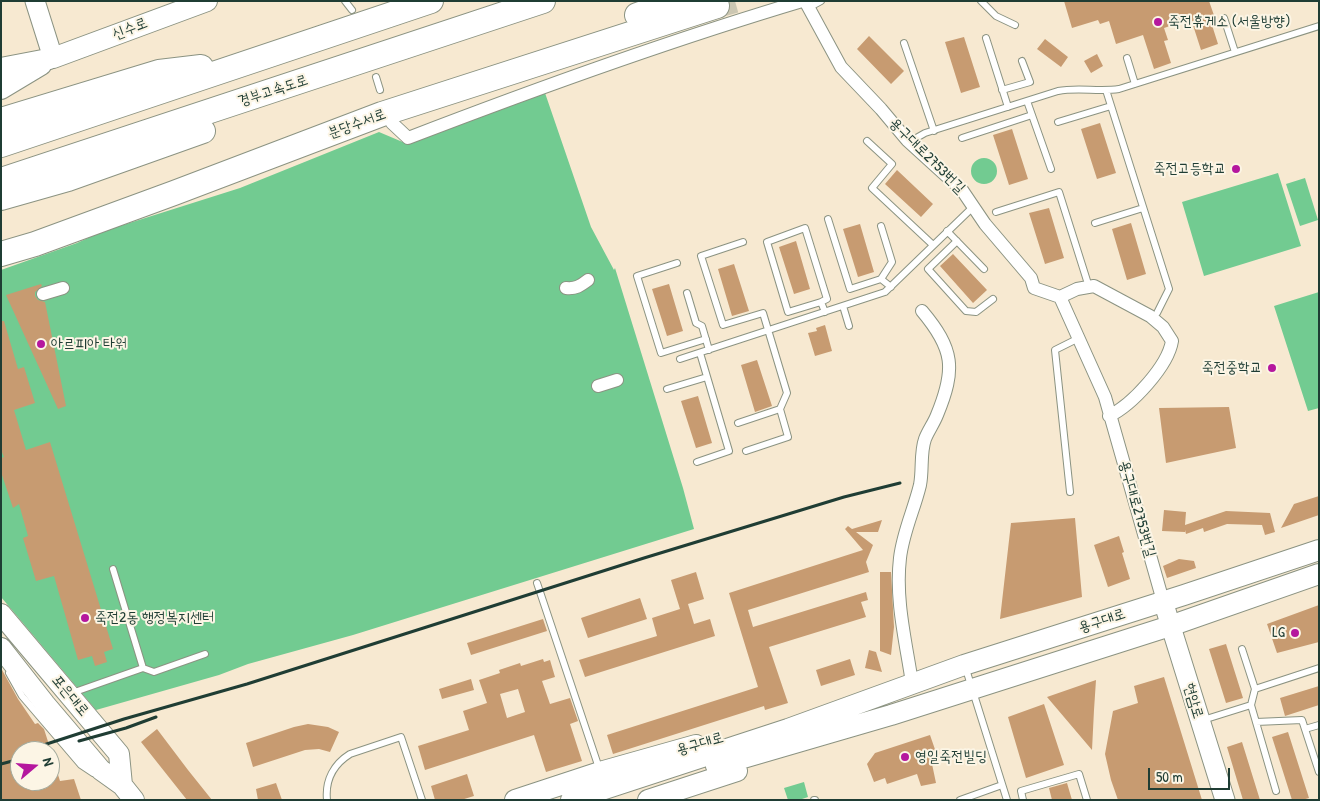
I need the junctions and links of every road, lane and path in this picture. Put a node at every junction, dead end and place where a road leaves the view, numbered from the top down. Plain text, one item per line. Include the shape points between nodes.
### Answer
1 (35, 1) edge
2 (207, 1) edge
3 (345, 1) edge
4 (431, 1) edge
5 (544, 1) edge
6 (678, 1) edge
7 (821, 1) edge
8 (981, 1) edge
9 (805, 4) edge
10 (717, 6) dead end
11 (352, 10) dead end
12 (1224, 18) dead end
13 (1015, 25) dead end
14 (1319, 26) edge
15 (986, 38) dead end
16 (904, 43) dead end
17 (1235, 52) junction
18 (53, 58) junction
19 (1127, 58) dead end
20 (1022, 61) dead end
21 (250, 62) junction
22 (1, 68) edge
23 (376, 77) dead end
24 (1, 79) edge
25 (1135, 84) junction
26 (1, 89) edge
27 (280, 89) junction
28 (380, 90) dead end
29 (1002, 90) junction
30 (1106, 90) junction
31 (1027, 101) junction
32 (1111, 106) junction
33 (1008, 107) junction
34 (1032, 114) junction
35 (1, 120) edge
36 (1058, 122) dead end
37 (392, 123) dead end
38 (934, 130) junction
39 (962, 138) dead end
40 (907, 140) junction
41 (868, 141) dead end
42 (1, 145) edge
43 (1051, 169) dead end
44 (1, 180) edge
45 (1, 198) edge
46 (974, 206) junction
47 (1143, 208) junction
48 (996, 212) dead end
49 (828, 219) dead end
50 (1095, 223) dead end
51 (881, 226) dead end
52 (947, 231) junction
53 (1, 239) edge
54 (957, 241) junction
55 (743, 242) dead end
56 (933, 245) junction
57 (1, 254) edge
58 (677, 263) dead end
59 (984, 269) dead end
60 (881, 279) junction
61 (588, 280) dead end
62 (891, 287) junction
63 (1089, 287) junction
64 (63, 288) dead end
65 (566, 288) dead end
66 (687, 293) dead end
67 (44, 294) dead end
68 (1060, 297) junction
69 (993, 299) dead end
70 (821, 302) junction
71 (842, 306) junction
72 (922, 311) dead end
73 (825, 312) junction
74 (1157, 313) dead end
75 (849, 326) dead end
76 (768, 331) junction
77 (1079, 338) junction
78 (706, 339) junction
79 (709, 350) junction
80 (700, 353) junction
81 (680, 359) dead end
82 (707, 377) junction
83 (617, 380) dead end
84 (598, 386) dead end
85 (667, 389) dead end
86 (780, 409) junction
87 (1109, 416) junction
88 (738, 423) dead end
89 (746, 451) dead end
90 (697, 462) dead end
91 (1070, 492) dead end
92 (1319, 550) edge
93 (113, 569) dead end
94 (1319, 574) edge
95 (537, 583) dead end
96 (1163, 601) junction
97 (1, 614) edge
98 (1170, 626) junction
99 (1242, 649) dead end
100 (205, 654) dead end
101 (3, 657) edge
102 (964, 665) junction
103 (143, 668) junction
104 (1319, 668) edge
105 (912, 683) junction
106 (972, 689) junction
107 (1255, 689) junction
108 (69, 694) junction
109 (886, 694) junction
110 (1251, 705) junction
111 (891, 715) junction
112 (1199, 721) junction
113 (1256, 722) junction
114 (1319, 725) edge
115 (1305, 729) junction
116 (1316, 753) edge
117 (703, 763) junction
118 (600, 772) junction
119 (1319, 772) edge
120 (1002, 786) junction
121 (1276, 791) dead end
122 (128, 792) edge
123 (327, 800) edge
124 (422, 800) edge
125 (515, 800) edge
126 (571, 800) edge
127 (612, 800) edge
128 (648, 800) edge
129 (960, 800) edge
130 (1007, 800) edge
131 (1023, 800) edge
132 (1087, 800) edge
133 (1225, 800) edge

1 - 18 street
2 - 18 main road, 신수로
3 - 11 lane
4 - 21 highway
5 - 27 highway, 경부고속도로
6 - 53 highway, 분당수서로 via 322,122 111,202
7 - 9 lane
8 - 13 lane via 996,16
9 - 37 street via 717,26 408,138
9 - 40 street, 용구대로2753번길 via 841,67
10 - 57 highway, 분당수서로 via 382,114
12 - 17 lane
14 - 17 lane
15 - 29 lane
16 - 38 lane
17 - 25 lane
18 - 22 main road, 신수로
18 - 24 street
18 - 26 main road, 신수로
19 - 25 lane
20 - 29 lane via 1030,82
21 - 35 highway via 159,72
21 - 42 highway
23 - 28 lane
25 - 30 lane
27 - 44 highway, 경부고속도로
27 - 45 highway via 228,122 68,179
29 - 33 lane
30 - 31 lane via 1068,89
30 - 32 lane
31 - 33 lane
31 - 34 lane
32 - 36 lane
32 - 47 lane
33 - 38 lane
34 - 39 lane
34 - 43 lane
38 - 40 lane
40 - 46 street, 용구대로2753번길 via 962,190
41 - 56 lane via 892,164 872,188
46 - 52 lane
46 - 68 street, 용구대로2753번길 via 985,224 1032,278 1034,288
47 - 50 lane
47 - 74 lane via 1169,289
48 - 63 lane via 1059,192
49 - 60 lane via 850,289
51 - 60 lane via 892,262
52 - 54 lane
52 - 56 lane
54 - 59 lane
54 - 69 lane via 928,269 966,311 976,312
55 - 76 lane via 701,256 723,326 763,313
56 - 62 lane
58 - 78 lane via 637,276 661,353
60 - 62 lane
61 - 65 street via 573,289
62 - 71 lane
63 - 68 street
63 - 87 street via 1094,286 1150,316 1172,341 1171,350 1145,387 1126,406
64 - 67 street
66 - 78 lane via 696,323 702,326
68 - 77 street, 용구대로2753번길
70 - 70 lane via 788,312 767,242 805,228 827,300
70 - 73 lane
71 - 73 lane
71 - 75 lane
72 - 105 street via 942,339 950,366 943,398 925,441 920,484 903,538 900,560 901,613
73 - 76 lane
76 - 79 lane
76 - 86 lane via 786,393
77 - 87 street, 용구대로2753번길 via 1100,385
77 - 91 lane via 1055,350
78 - 79 lane
79 - 80 lane
80 - 81 lane
80 - 82 lane
82 - 85 lane
82 - 90 lane via 729,452
83 - 84 street
86 - 88 lane
86 - 89 lane via 788,437
87 - 96 street, 용구대로2753번길
92 - 96 main road, 용구대로
93 - 103 lane
94 - 98 main road, 용구대로
95 - 118 lane
96 - 98 street, 현암로
96 - 102 main road, 용구대로
97 - 108 main road, 포은대로
98 - 106 main road, 용구대로
98 - 112 street, 현암로
99 - 107 lane
100 - 103 lane via 154,672
101 - 122 main road, 포은대로 via 100,770
102 - 105 main road, 용구대로
102 - 106 lane
103 - 108 lane
104 - 107 lane
105 - 109 main road, 용구대로
106 - 111 main road, 용구대로
106 - 120 lane
107 - 110 lane
108 - 122 main road, 포은대로 via 119,754
109 - 117 main road, 용구대로
109 - 118 main road, 용구대로
110 - 112 lane
110 - 113 lane
111 - 117 main road, 용구대로
111 - 128 main road, 용구대로 via 794,752
112 - 133 street, 현암로
113 - 115 lane via 1302,720
113 - 121 lane
114 - 115 lane
115 - 116 lane
116 - 119 lane
117 - 126 main road
117 - 127 main road
118 - 125 main road, 용구대로
120 - 129 lane
120 - 130 lane
123 - 124 lane via 329,778 344,758 402,737
131 - 132 lane via 1020,792 1079,774

